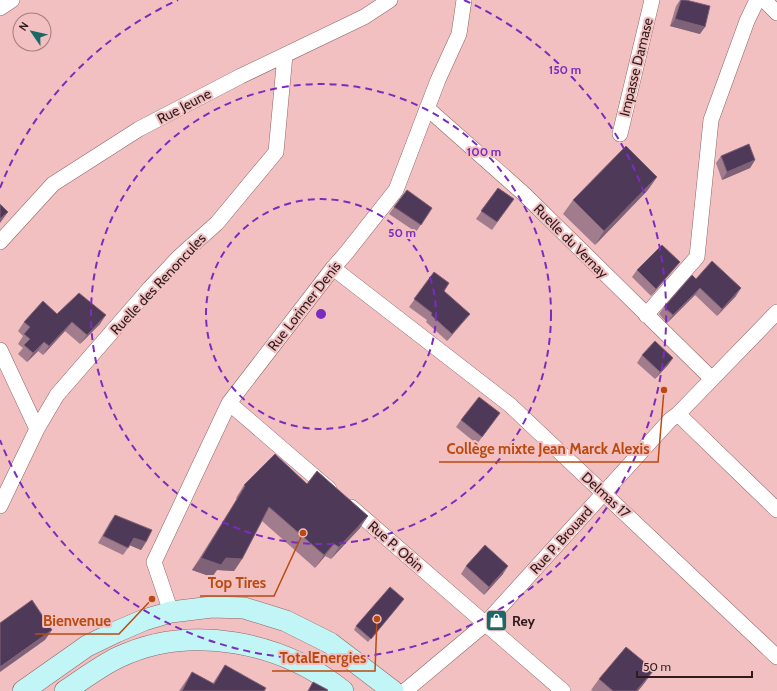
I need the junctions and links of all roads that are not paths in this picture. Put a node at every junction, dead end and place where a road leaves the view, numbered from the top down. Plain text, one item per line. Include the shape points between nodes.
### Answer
1 (390, 0) edge
2 (464, 0) edge
3 (652, 0) edge
4 (757, 0) edge
5 (764, 0) edge
6 (777, 12) edge
7 (285, 54) junction
8 (428, 108) junction
9 (620, 134) dead end
10 (0, 242) edge
11 (333, 268) junction
12 (777, 312) edge
13 (646, 315) junction
14 (1, 354) edge
15 (711, 378) junction
16 (229, 403) junction
17 (678, 414) junction
18 (37, 429) junction
19 (604, 493) junction
20 (0, 506) edge
21 (777, 510) edge
22 (170, 612) junction
23 (485, 624) junction
24 (777, 657) edge
25 (23, 691) edge
26 (65, 691) edge
27 (343, 691) edge
28 (393, 691) edge
29 (405, 691) edge
30 (563, 691) edge

1 - 7 street, Rue Jeune via 364,17
2 - 8 street, Rue Lorimer Denis via 459,34
3 - 9 street, Impasse Damase
4 - 13 street via 711,120 697,257
5 - 6 street
7 - 10 street, Rue Jeune via 139,129 53,184
7 - 18 street, Ruelle des Renoncules via 276,152 217,222 150,288 57,395
8 - 11 street, Rue Lorimer Denis via 396,190
8 - 13 street, Ruelle du Vernay via 524,194
11 - 16 street, Rue Lorimer Denis
11 - 19 street, Delmas 17 via 510,405
12 - 15 street, Rue P. Brouard
13 - 15 street, Ruelle du Vernay
14 - 18 street
15 - 17 street, Rue P. Brouard
16 - 22 street, Rue Lorimer Denis via 154,562
16 - 23 street, Rue P. Obin
17 - 19 street, Rue P. Brouard
17 - 21 street
18 - 20 street, Ruelle des Renoncules
19 - 23 street, Rue P. Brouard
19 - 24 street, Delmas 17
22 - 25 main road via 144,620 87,646
22 - 28 main road via 212,607 244,608 286,621 330,642
23 - 29 street, Rue P. Brouard
23 - 30 street, Rue P. Obin
26 - 27 main road via 119,657 147,647 181,641 231,641 290,658

